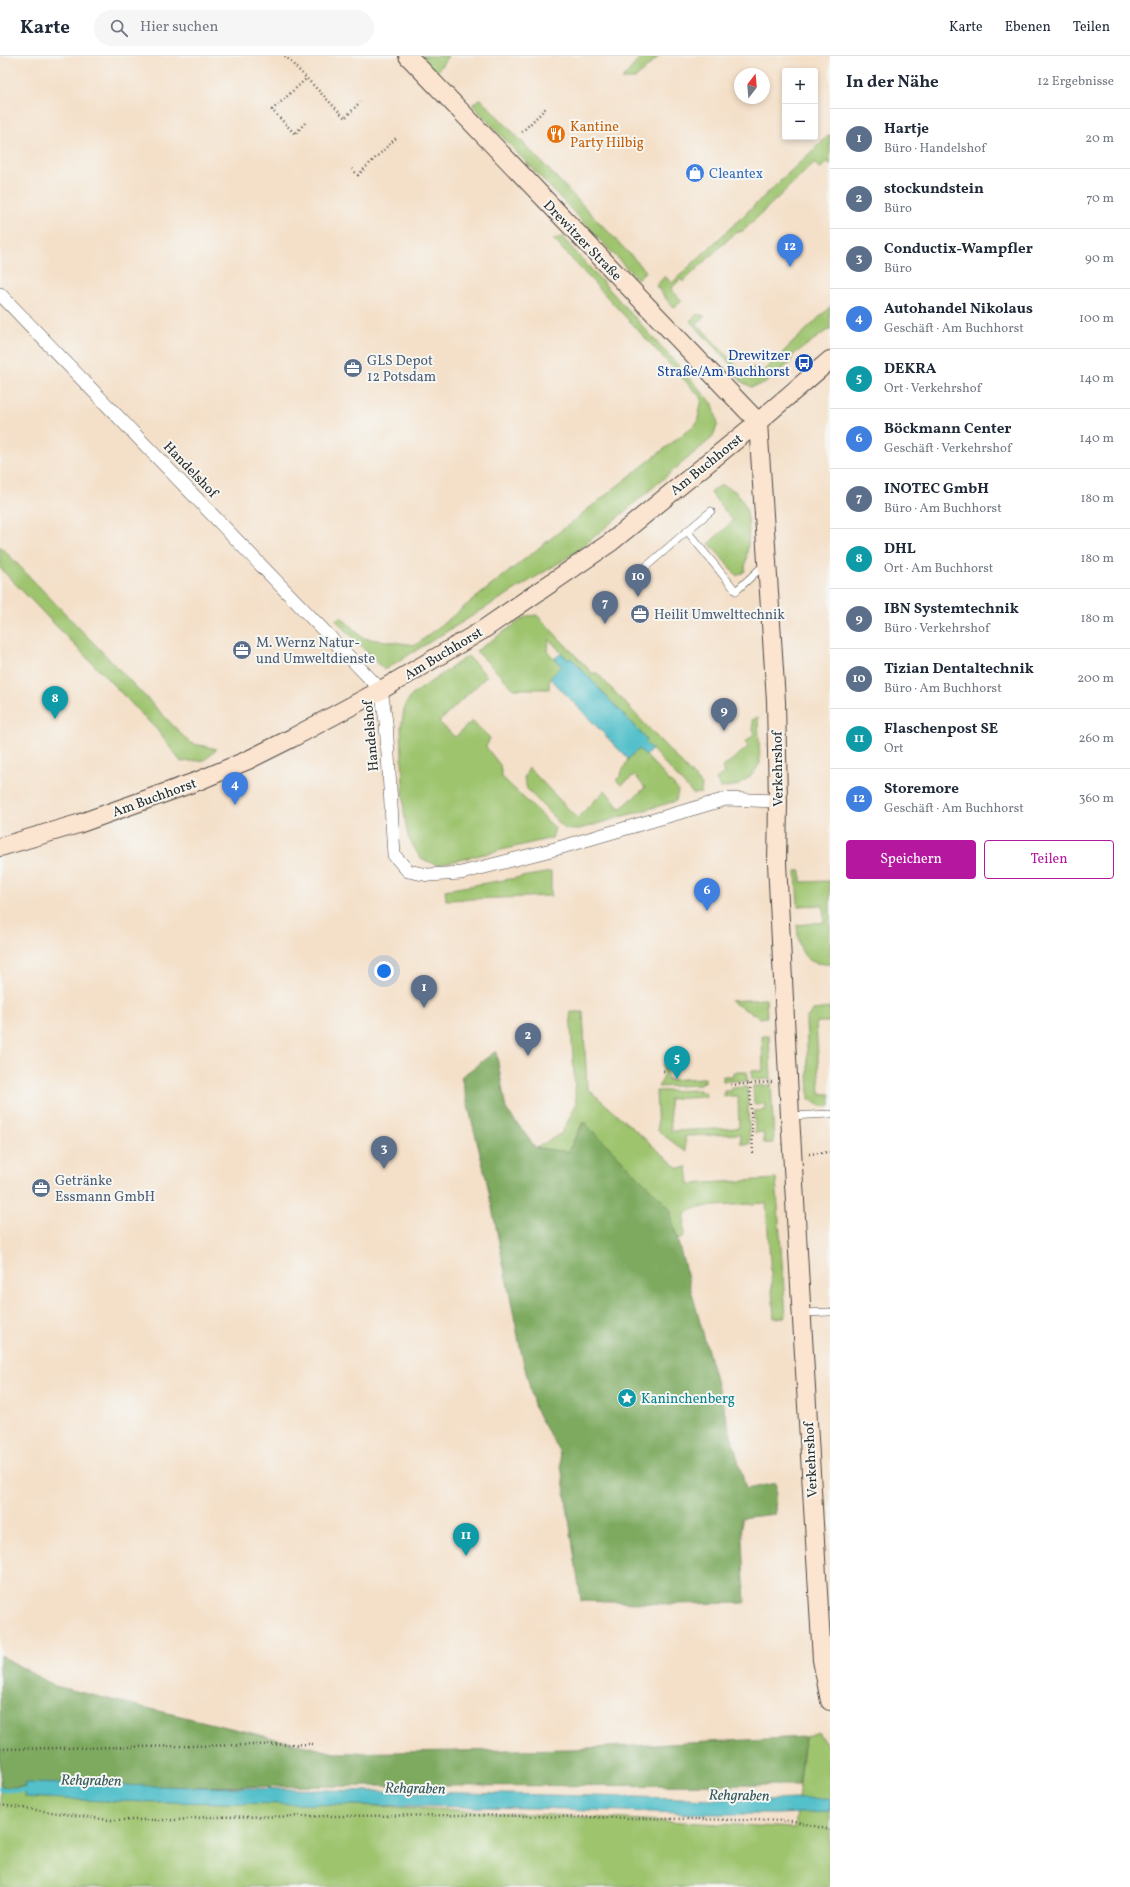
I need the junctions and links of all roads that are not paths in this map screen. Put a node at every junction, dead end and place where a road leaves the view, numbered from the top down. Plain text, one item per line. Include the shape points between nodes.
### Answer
1 (408, 56) edge
2 (0, 294) edge
3 (830, 360) edge
4 (758, 422) junction
5 (711, 511) dead end
6 (687, 531) junction
7 (767, 563) junction
8 (641, 571) dead end
9 (382, 690) junction
10 (778, 801) junction
11 (0, 847) edge
12 (830, 1114) edge
13 (790, 1116) junction
14 (830, 1312) edge
15 (802, 1313) junction
16 (830, 1701) edge

1 - 4 main road, Drewitzer Straße
2 - 9 street, Handelshof
3 - 4 main road, Am Buchhorst
4 - 7 main road, Verkehrshof
4 - 9 main road, Am Buchhorst via 611,542 481,631
5 - 6 lane
6 - 7 lane via 736,591
6 - 8 lane
7 - 10 main road, Verkehrshof via 776,701
9 - 10 street, Handelshof via 394,856 408,871 428,875 461,873 555,849 726,799
9 - 11 main road, Am Buchhorst via 267,751 198,781 78,824
10 - 13 main road, Verkehrshof via 777,863
12 - 13 lane
13 - 15 main road, Verkehrshof
14 - 15 lane
15 - 16 main road, Verkehrshof via 822,1614 822,1660

